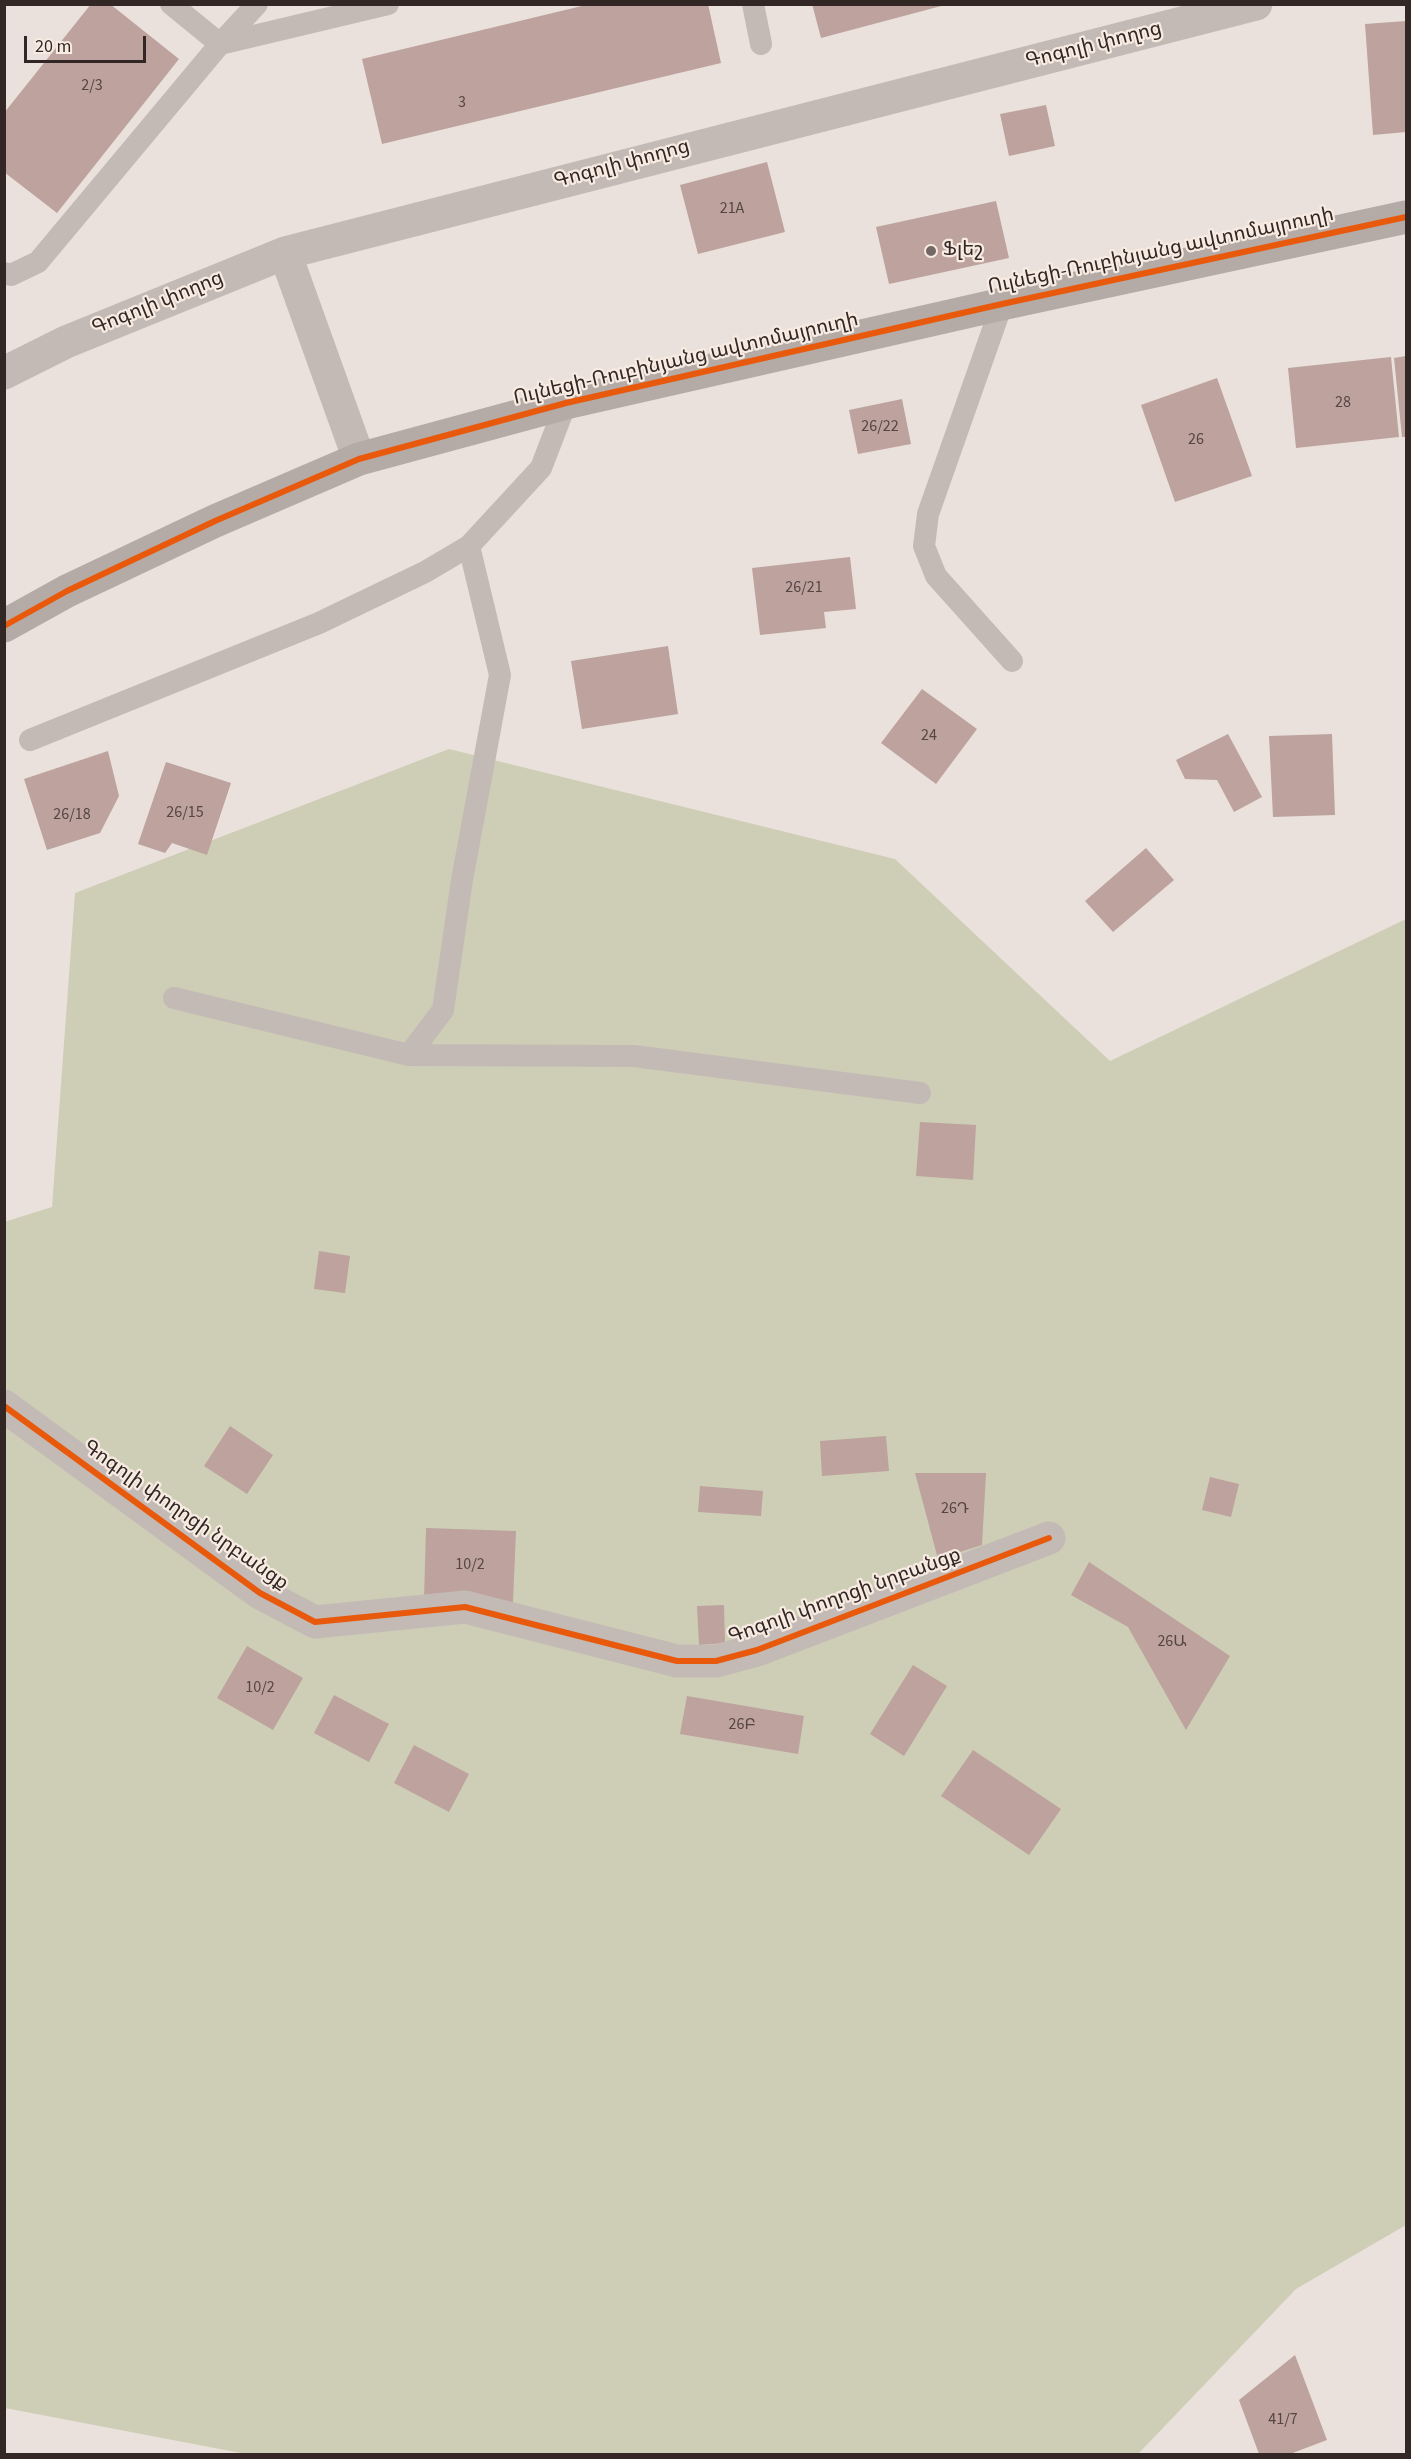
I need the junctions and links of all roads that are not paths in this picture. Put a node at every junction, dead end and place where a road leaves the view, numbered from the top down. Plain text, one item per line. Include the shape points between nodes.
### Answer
1 (171, 4) edge
2 (257, 4) edge
3 (388, 4) edge
4 (753, 4) edge
5 (1257, 4) edge
6 (220, 44) junction
7 (761, 44) dead end
8 (1407, 217) edge
9 (285, 253) junction
10 (4, 273) edge
11 (1002, 304) junction
12 (4, 373) edge
13 (566, 403) junction
14 (358, 459) junction
15 (469, 546) junction
16 (4, 626) edge
17 (1012, 661) dead end
18 (30, 740) dead end
19 (174, 998) dead end
20 (409, 1054) junction
21 (920, 1093) dead end
22 (4, 1406) edge
23 (1049, 1538) dead end

1 - 6 lane
2 - 6 lane
3 - 6 lane
4 - 7 lane
5 - 9 street, Գոգոլի փողոց
6 - 10 lane via 38,262 11,275
8 - 11 street, Ուլնեցի-Ռուբինյանց ավտոմայրուղի
9 - 12 street, Գոգոլի փողոց via 66,342
9 - 14 street
11 - 13 street, Ուլնեցի-Ռուբինյանց ավտոմայրուղի
11 - 17 lane via 928,514 924,546 936,576
13 - 14 street, Ուլնեցի-Ռուբինյանց ավտոմայրուղի
13 - 15 lane via 541,468
14 - 16 street, Ուլնեցի-Ռուբինյանց ավտոմայրուղի via 172,541
15 - 18 lane via 425,572 319,623
15 - 20 lane via 500,675 462,880 443,1010
19 - 20 lane
20 - 21 lane via 634,1056
22 - 23 street, Գոգոլի փողոցի նրբանցք via 260,1593 315,1622 465,1607 677,1661 716,1661 757,1650

